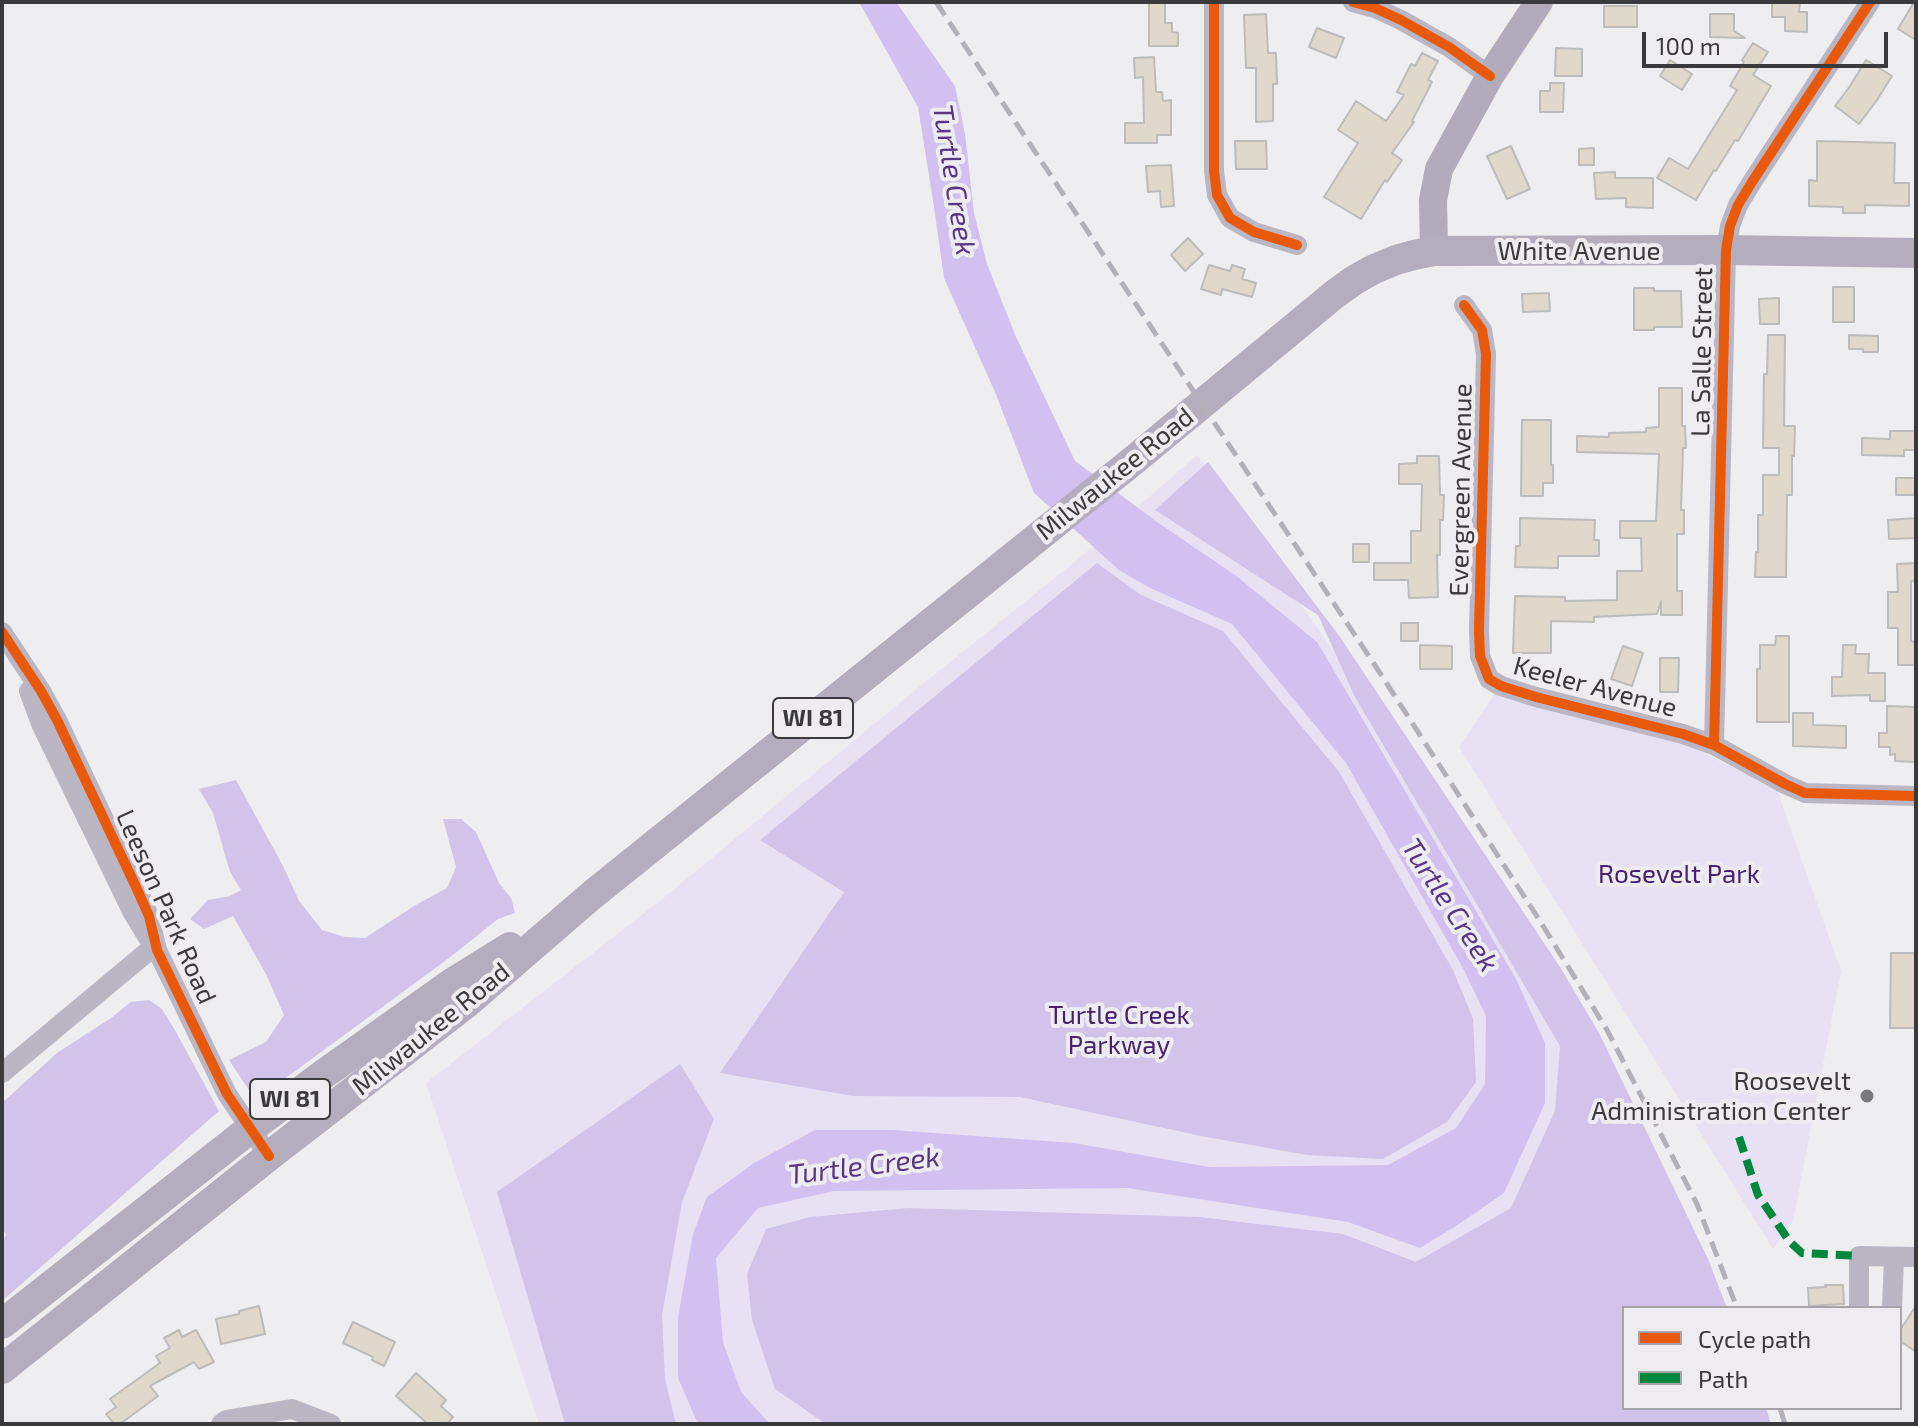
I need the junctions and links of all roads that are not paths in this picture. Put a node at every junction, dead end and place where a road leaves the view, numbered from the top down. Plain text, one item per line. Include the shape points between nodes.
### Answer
1 (1214, 2) edge
2 (1353, 2) edge
3 (1539, 2) edge
4 (1870, 2) edge
5 (1490, 76) junction
6 (1297, 245) dead end
7 (1726, 250) junction
8 (1434, 251) junction
9 (1916, 253) edge
10 (1464, 305) dead end
11 (2, 632) edge
12 (1489, 679) joint
13 (1714, 745) junction
14 (1916, 796) edge
15 (592, 895) junction
16 (157, 950) junction
17 (2, 1073) edge
18 (250, 1129) junction
19 (269, 1156) junction
20 (1894, 1257) junction
21 (1916, 1257) edge
22 (1859, 1306) edge
23 (1893, 1306) edge
24 (2, 1324) edge
25 (2, 1369) edge
26 (221, 1424) edge
27 (331, 1424) edge

1 - 6 street via 1217,195 1230,218 1254,232
2 - 5 street via 1401,20
3 - 5 street
4 - 7 street, La Salle Street via 1738,205
5 - 8 street via 1439,169 1433,200
7 - 8 main road, White Avenue / WI 81
7 - 9 main road, White Avenue / WI 81
7 - 13 street, La Salle Street
8 - 15 main road, Milwaukee Road / WI 81 via 1372,270 1335,294
10 - 12 street, Evergreen Avenue via 1482,330 1486,354 1480,656
11 - 16 street, Leeson Park Road via 57,720 149,916
12 - 13 street, Keeler Avenue via 1536,697
13 - 14 street, Keeler Avenue via 1805,793
15 - 18 main road, Milwaukee Road / WI 81 via 452,983
15 - 19 main road, Milwaukee Road / WI 81 via 467,1003
16 - 17 street via 146,953
16 - 18 street, Leeson Park Road via 227,1094
18 - 19 street, Leeson Park Road
18 - 24 main road, Milwaukee Road / WI 81
19 - 25 main road, Milwaukee Road / WI 81
20 - 21 street
20 - 22 street via 1859,1256
20 - 23 street
26 - 27 street via 292,1409

